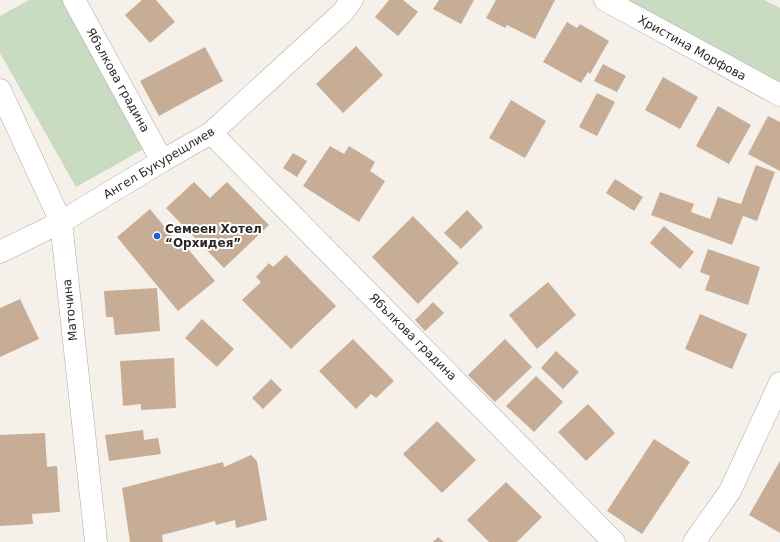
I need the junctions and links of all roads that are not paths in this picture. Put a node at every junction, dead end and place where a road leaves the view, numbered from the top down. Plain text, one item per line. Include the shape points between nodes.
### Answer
1 (74, 0) edge
2 (352, 0) edge
3 (605, 0) edge
4 (0, 90) edge
5 (780, 95) edge
6 (212, 133) junction
7 (162, 160) junction
8 (61, 222) junction
9 (0, 252) edge
10 (780, 383) edge
11 (96, 542) edge
12 (614, 542) edge
13 (694, 542) edge

1 - 7 street, Ябълкова градина
2 - 6 street, Ангел Букурещлиев via 342,13
3 - 5 street, Христина Морфова
4 - 8 street, Маточина
6 - 7 street, Ангел Букурещлиев
6 - 12 street, Ябълкова градина
7 - 8 street, Ангел Букурещлиев
8 - 9 street, Ангел Букурещлиев
8 - 11 street, Маточина
10 - 13 street via 730,491

